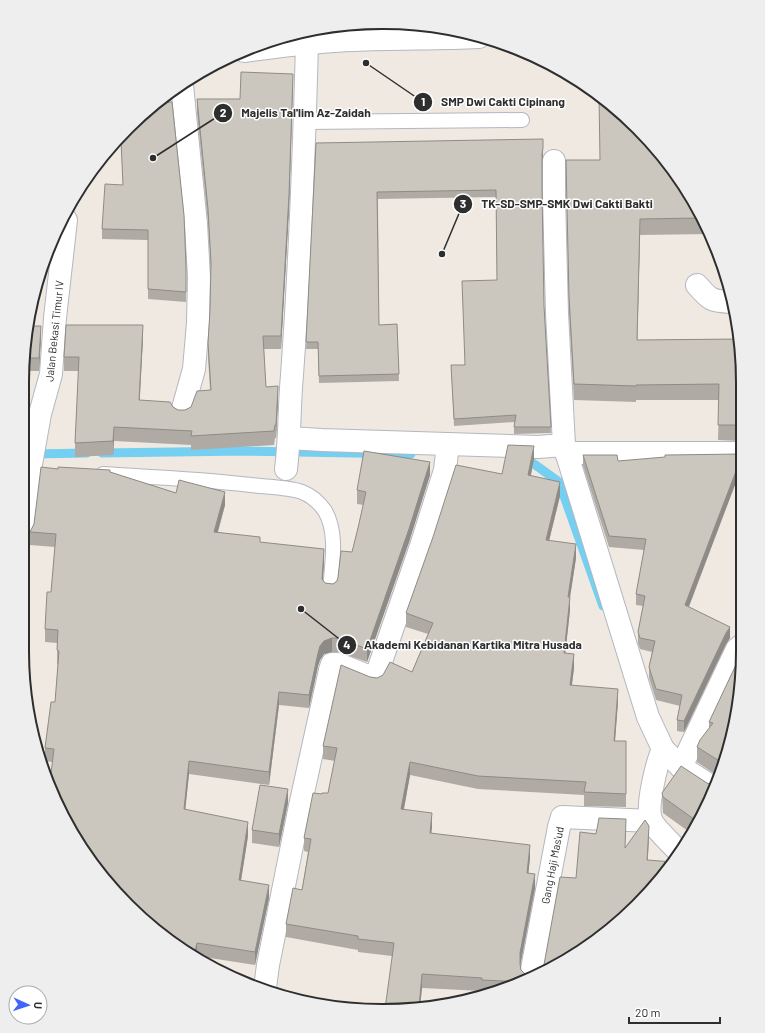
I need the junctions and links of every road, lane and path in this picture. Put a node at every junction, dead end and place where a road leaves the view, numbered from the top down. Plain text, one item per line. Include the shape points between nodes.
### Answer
1 (355, 31) edge
2 (460, 38) edge
3 (307, 43) junction
4 (270, 48) edge
5 (183, 91) edge
6 (522, 120) dead end
7 (305, 122) junction
8 (554, 161) dead end
9 (65, 225) edge
10 (697, 285) dead end
11 (726, 302) edge
12 (182, 412) edge
13 (448, 446) junction
14 (565, 449) junction
15 (736, 453) edge
16 (287, 460) junction
17 (33, 463) edge
18 (89, 473) edge
19 (29, 490) edge
20 (330, 589) edge
21 (736, 651) edge
22 (660, 756) junction
23 (681, 768) junction
24 (709, 785) edge
25 (651, 821) junction
26 (675, 848) edge
27 (532, 971) edge
28 (266, 984) edge

1 - 2 street via 444,39
1 - 3 street
3 - 4 street
3 - 7 street
5 - 12 street via 199,277 194,369
6 - 7 lane
7 - 16 street via 298,292
8 - 14 street via 557,313
9 - 17 street, Jalan Bekasi Timur IV via 51,374 40,414
10 - 11 street via 708,298
13 - 14 street via 538,446
13 - 16 street via 322,440
13 - 28 street via 445,470 375,679 332,664 272,942
14 - 15 street
14 - 22 street
16 - 18 lane via 187,479
16 - 20 lane via 301,492 315,498 325,512 332,530
17 - 19 street, Jalan Bekasi Timur IV
21 - 23 street
22 - 23 street
22 - 25 street via 649,810
23 - 24 street
25 - 26 street
25 - 27 street, Gang Haji Mas'ud via 562,817

